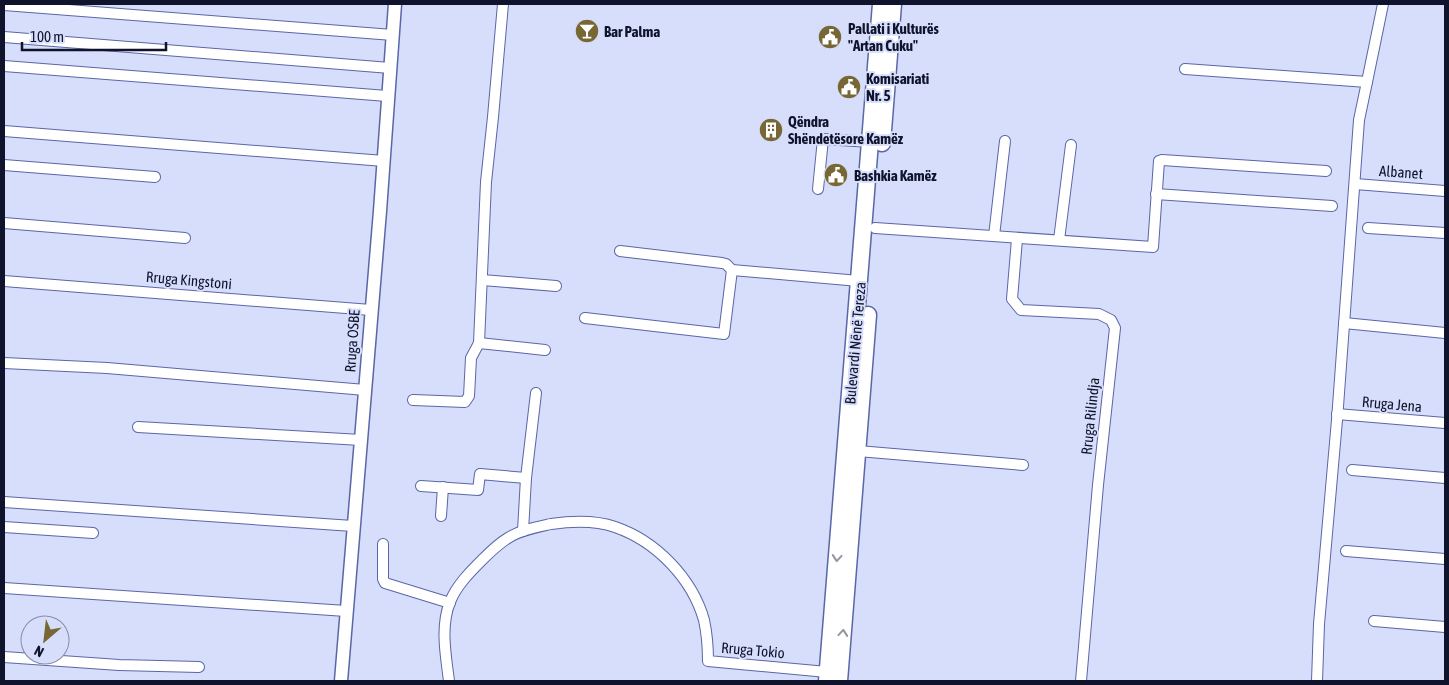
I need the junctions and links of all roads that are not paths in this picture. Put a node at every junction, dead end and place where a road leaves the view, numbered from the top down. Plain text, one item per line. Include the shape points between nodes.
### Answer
1 (395, 4) edge
2 (502, 4) edge
3 (881, 4) edge
4 (893, 4) edge
5 (1383, 4) edge
6 (4, 5) edge
7 (393, 35) junction
8 (4, 37) edge
9 (4, 66) edge
10 (390, 68) junction
11 (1184, 69) dead end
12 (1367, 82) junction
13 (387, 96) junction
14 (4, 131) edge
15 (1006, 141) dead end
16 (871, 142) junction
17 (1071, 146) dead end
18 (384, 161) junction
19 (4, 165) edge
20 (1326, 171) dead end
21 (155, 177) dead end
22 (1355, 184) junction
23 (818, 189) dead end
24 (1445, 191) edge
25 (1156, 194) junction
26 (1332, 206) dead end
27 (4, 223) edge
28 (869, 228) junction
29 (1368, 228) dead end
30 (1445, 234) edge
31 (994, 236) junction
32 (184, 238) dead end
33 (1018, 239) junction
34 (1059, 240) junction
35 (620, 251) dead end
36 (732, 270) junction
37 (482, 280) junction
38 (4, 281) edge
39 (860, 281) junction
40 (556, 286) dead end
41 (371, 310) junction
42 (585, 318) dead end
43 (1344, 323) junction
44 (1445, 333) edge
45 (479, 343) junction
46 (545, 350) dead end
47 (4, 363) edge
48 (365, 390) junction
49 (536, 393) dead end
50 (413, 400) dead end
51 (1337, 414) junction
52 (1445, 424) edge
53 (138, 427) dead end
54 (361, 440) junction
55 (858, 451) junction
56 (1023, 465) dead end
57 (1352, 470) dead end
58 (526, 478) junction
59 (1445, 478) edge
60 (422, 486) dead end
61 (443, 487) junction
62 (4, 502) edge
63 (441, 516) dead end
64 (353, 526) junction
65 (4, 527) edge
66 (523, 531) junction
67 (93, 533) dead end
68 (383, 544) dead end
69 (1346, 551) dead end
70 (1445, 559) edge
71 (4, 588) edge
72 (450, 603) junction
73 (346, 611) junction
74 (1374, 621) dead end
75 (1445, 627) edge
76 (4, 657) edge
77 (199, 667) dead end
78 (831, 678) edge
79 (341, 681) edge
80 (449, 681) edge
81 (1081, 681) edge
82 (1317, 681) edge

1 - 7 street, Rruga OSBE
2 - 37 street via 486,182
3 - 16 main road, Bulevardi Nënë Tereza
4 - 28 main road, Bulevardi Nënë Tereza
5 - 12 street
6 - 7 street
7 - 10 street, Rruga OSBE
8 - 10 street
9 - 13 street
10 - 13 street, Rruga OSBE
11 - 12 street
12 - 22 street via 1359,120
13 - 18 street, Rruga OSBE
14 - 18 street
15 - 31 street
16 - 23 street via 823,139
16 - 28 main road, Bulevardi Nënë Tereza
17 - 34 street
18 - 41 street, Rruga OSBE
19 - 21 street
20 - 25 street via 1162,160 1158,164
22 - 24 street, Albanet
22 - 43 street
25 - 26 street
25 - 34 street via 1153,247
27 - 32 street
28 - 31 street
28 - 39 main road, Bulevardi Nënë Tereza
28 - 55 main road, Bulevardi Nënë Tereza
29 - 30 street
31 - 33 street
33 - 34 street
33 - 81 street, Rruga Rilindja via 1012,299 1021,310 1099,314 1111,320 1115,328
35 - 36 street via 722,263
36 - 39 street
36 - 42 street via 724,334
37 - 40 street
37 - 45 street
38 - 41 street, Rruga Kingstoni
39 -> 78 main road, Bulevardi Nënë Tereza
41 - 48 street, Rruga OSBE
43 - 44 street
43 - 51 street
45 - 46 street
45 - 50 street via 471,358 469,396 465,402
47 - 48 street via 106,368
48 - 54 street, Rruga OSBE
49 - 58 street
51 - 52 street, Rruga Jena
51 - 82 street
53 - 54 street
54 - 64 street, Rruga OSBE
55 - 56 street
78 -> 55 main road, Bulevardi Nënë Tereza
57 - 59 street
58 - 61 street via 480,474 478,490
58 - 66 street
60 - 61 street
61 - 63 street
62 - 64 street
64 - 73 street, Rruga OSBE
65 - 67 street
66 - 72 street, Rruga Tokio via 509,537 484,558 470,572
66 - 78 street, Rruga Tokio via 577,522 614,527 631,534 673,566 696,600 708,640 708,662
68 - 72 street via 385,583
69 - 70 street
71 - 73 street
72 - 80 street, Rruga Tokio via 444,634
73 - 79 street, Rruga OSBE
74 - 75 street
76 - 77 street

